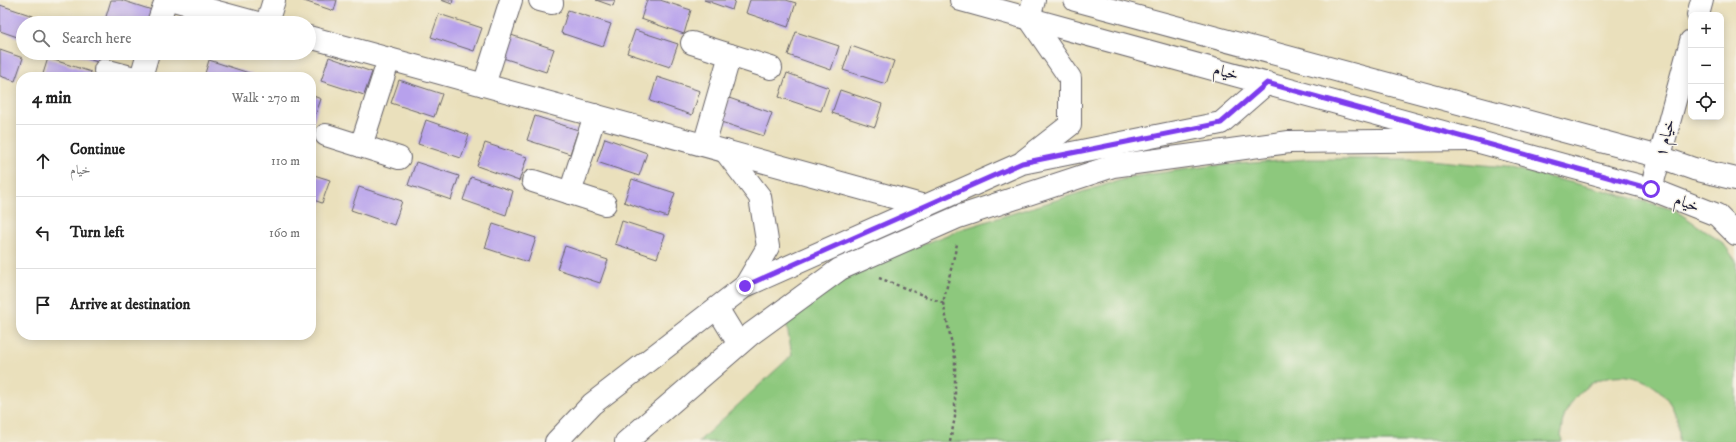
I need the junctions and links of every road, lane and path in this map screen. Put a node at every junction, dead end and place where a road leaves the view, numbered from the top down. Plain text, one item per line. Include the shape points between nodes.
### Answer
1 (166, 0) edge
2 (173, 0) edge
3 (274, 0) edge
4 (511, 0) edge
5 (961, 0) edge
6 (1075, 0) edge
7 (1702, 0) edge
8 (1031, 9) edge
9 (1699, 12) edge
10 (160, 16) edge
11 (232, 16) edge
12 (269, 16) edge
13 (316, 39) edge
14 (692, 43) dead end
15 (1689, 48) edge
16 (730, 55) junction
17 (389, 59) junction
18 (146, 60) edge
19 (771, 68) dead end
20 (105, 70) dead end
21 (112, 72) edge
22 (142, 72) edge
23 (1267, 83) junction
24 (484, 85) junction
25 (595, 115) junction
26 (326, 135) dead end
27 (1472, 140) junction
28 (704, 145) junction
29 (361, 146) junction
30 (725, 151) junction
31 (1660, 157) junction
32 (399, 158) dead end
33 (1022, 163) junction
34 (1736, 179) edge
35 (533, 181) dead end
36 (1651, 189) junction
37 (570, 193) junction
38 (605, 204) dead end
39 (925, 206) junction
40 (958, 217) junction
41 (1736, 234) edge
42 (745, 286) junction
43 (717, 308) junction
44 (739, 344) junction
45 (556, 442) edge
46 (626, 442) edge
47 (950, 442) edge

1 - 10 street
2 - 11 street
3 - 12 street
4 - 24 street
5 - 8 street, خیام
6 - 31 street, خیام
7 - 9 street
8 - 23 street, خیام
8 - 33 street via 1070,78 1070,125
13 - 17 street
14 - 16 street
15 - 31 street, خیام ۱
16 - 19 street
16 - 28 street
17 - 24 street
17 - 29 street
18 - 22 street
20 - 21 street
23 - 27 street, خیام
23 - 33 street via 1221,123
24 - 25 street
25 - 28 street
25 - 37 street
26 - 29 street
27 - 36 street, خیام
27 - 40 street via 1289,142 1113,166
28 - 30 street
29 - 32 street
30 - 39 street
30 - 42 street via 760,197 767,240 768,247
31 - 34 street, خیام via 1694,169
31 - 36 street, خیام ۱
33 - 39 street
35 - 37 street
36 - 41 street, خیام via 1717,215
37 - 38 street
39 - 42 street
40 - 44 street via 840,269
40 - 47 path via 959,230 953,265 943,303 955,358 955,418
42 - 43 street
43 - 44 street
43 - 45 street via 592,404
44 - 46 street

